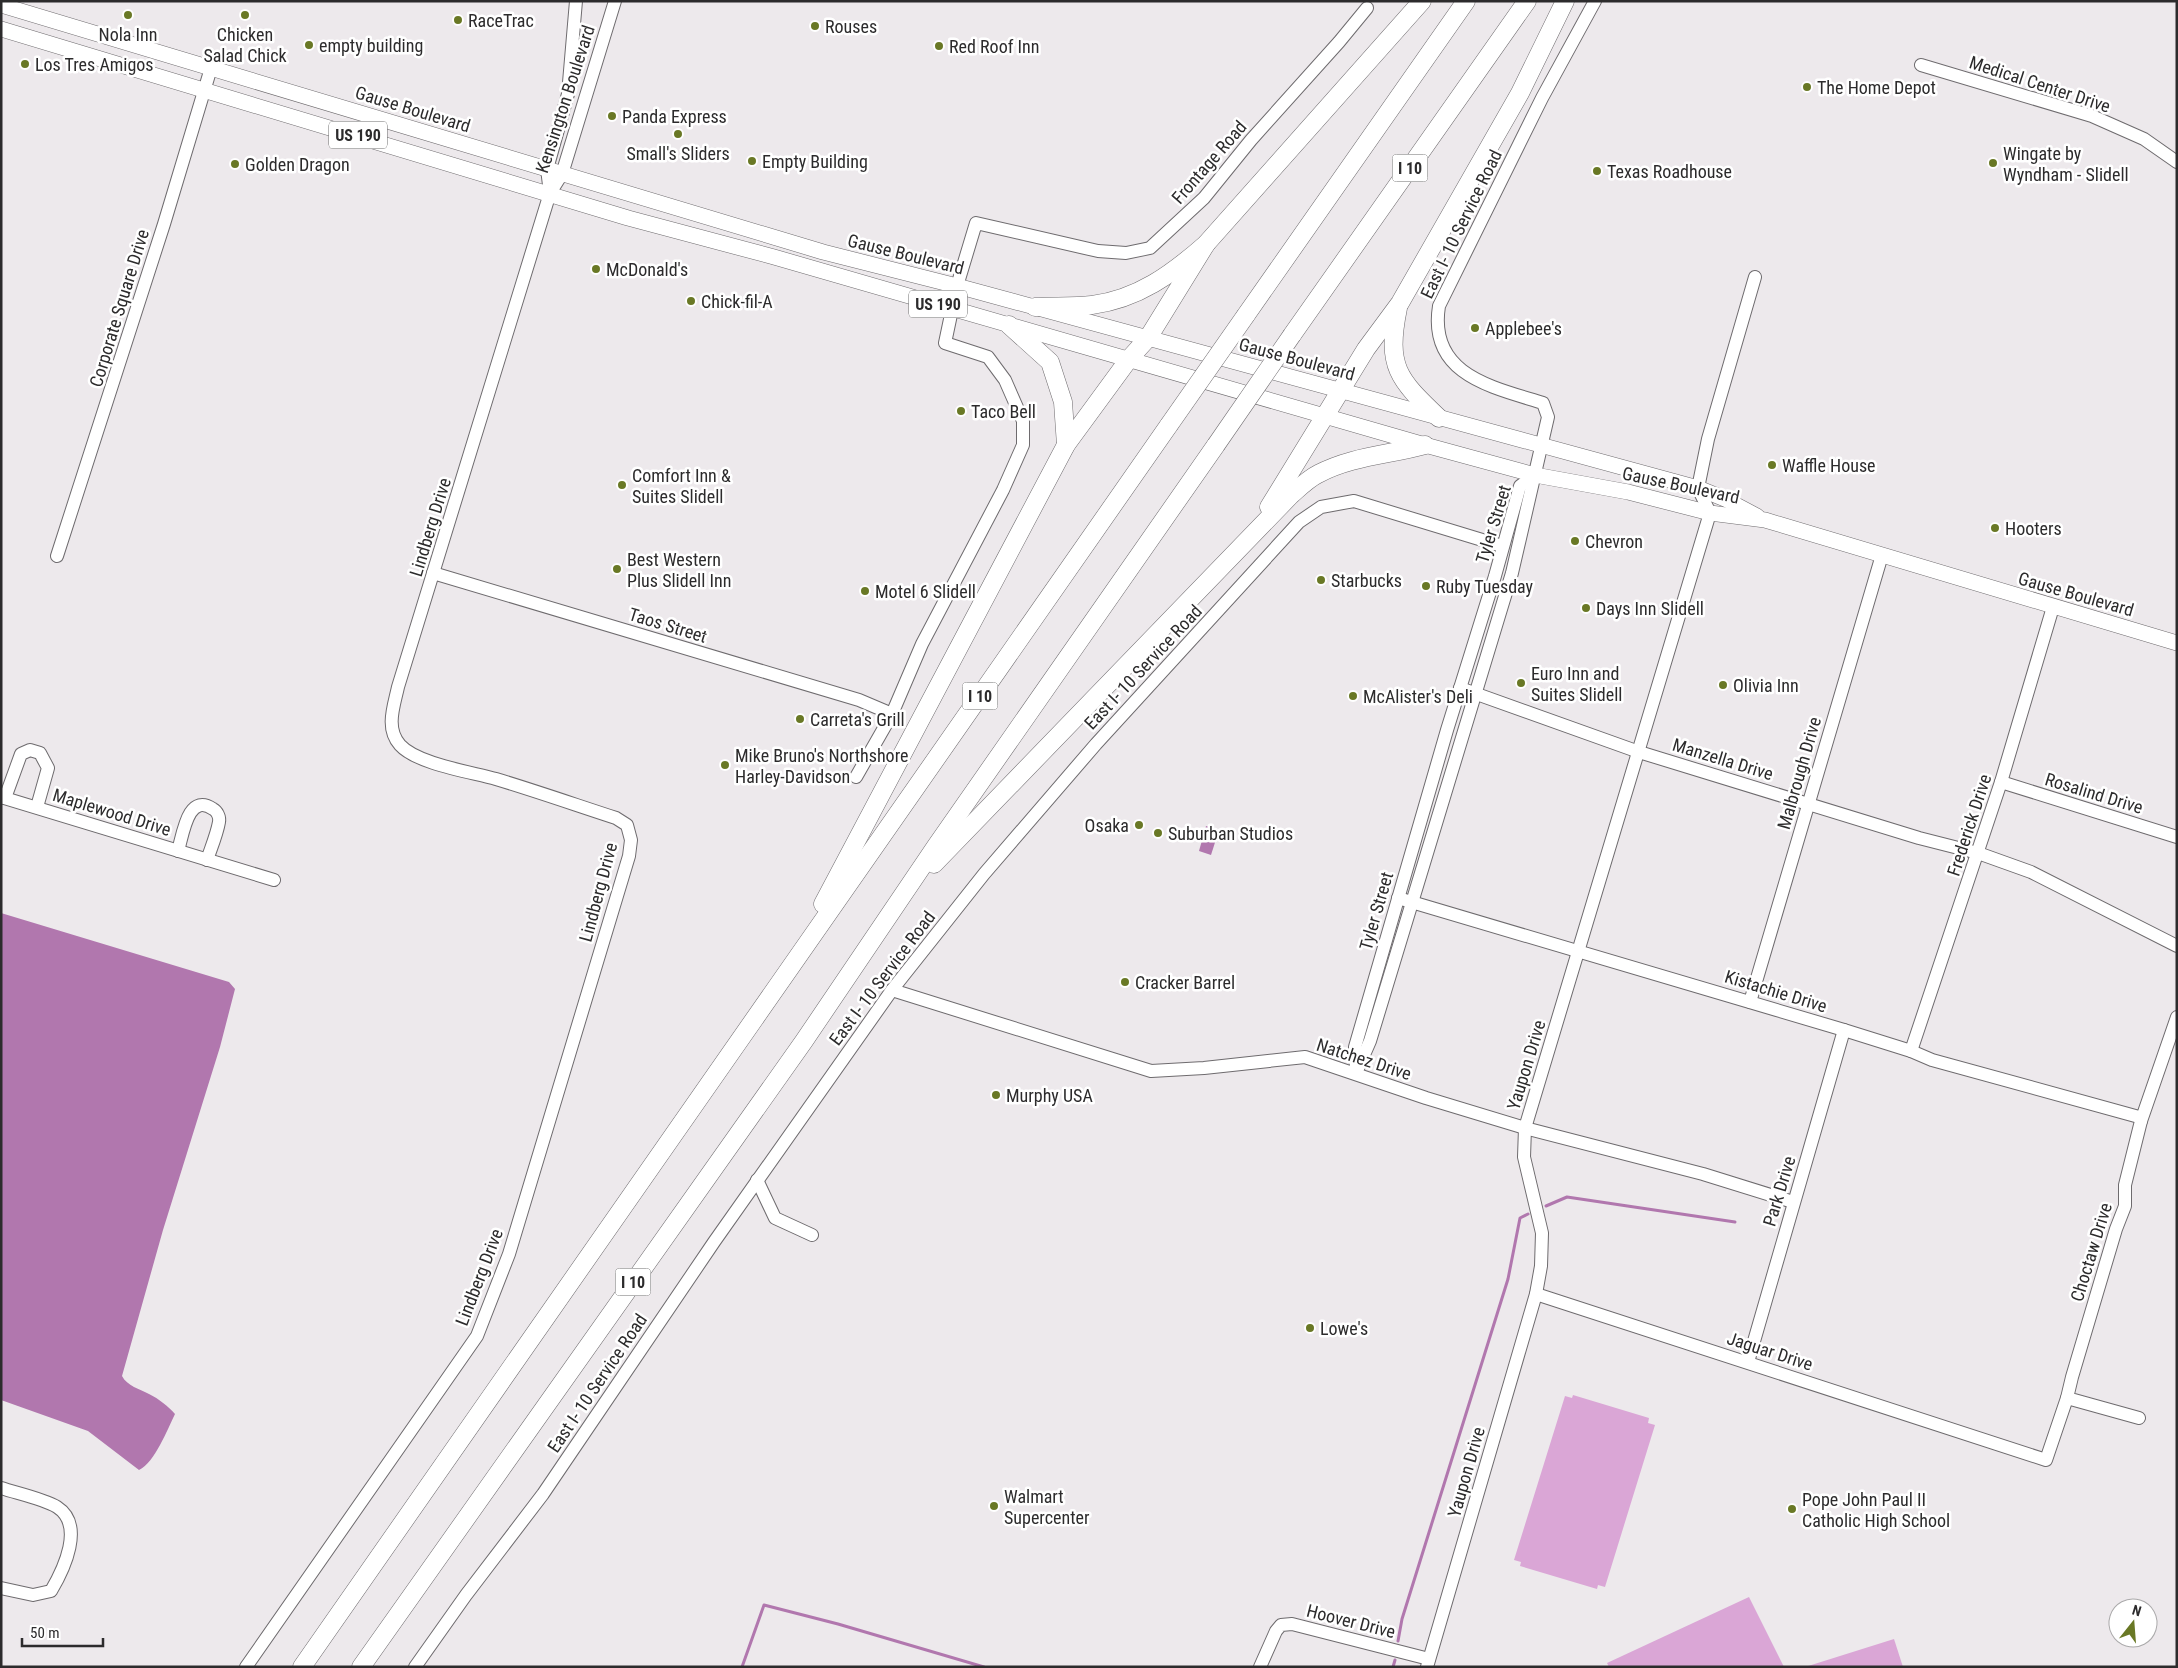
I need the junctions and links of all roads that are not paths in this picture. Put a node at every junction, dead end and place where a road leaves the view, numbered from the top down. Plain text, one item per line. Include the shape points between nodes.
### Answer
1 (576, 1) edge
2 (615, 1) edge
3 (1422, 1) edge
4 (1466, 1) edge
5 (1527, 1) edge
6 (1565, 1) edge
7 (1595, 1) edge
8 (1, 5) edge
9 (1367, 8) dead end
10 (1, 29) edge
11 (1921, 65) dead end
12 (211, 68) junction
13 (203, 89) junction
14 (2175, 162) edge
15 (547, 168) junction
16 (562, 174) junction
17 (550, 193) junction
18 (1206, 244) junction
19 (815, 249) junction
20 (810, 267) junction
21 (1755, 277) dead end
22 (957, 286) junction
23 (1400, 303) junction
24 (1035, 307) junction
25 (954, 309) junction
26 (1009, 325) junction
27 (1148, 338) junction
28 (1129, 359) junction
29 (1341, 391) junction
30 (1326, 416) junction
31 (1439, 418) junction
32 (1066, 445) junction
33 (1426, 445) junction
34 (1542, 445) junction
35 (1535, 475) junction
36 (1698, 488) junction
37 (1710, 513) junction
38 (1765, 520) junction
39 (1253, 532) junction
40 (1502, 546) junction
41 (1882, 554) junction
42 (57, 556) dead end
43 (433, 574) junction
44 (2053, 607) junction
45 (2177, 642) edge
46 (1460, 688) junction
47 (1475, 693) junction
48 (892, 714) junction
49 (1639, 752) junction
50 (856, 776) dead end
51 (2001, 782) junction
52 (3, 798) edge
53 (1809, 802) junction
54 (36, 807) junction
55 (2177, 837) edge
56 (178, 851) junction
57 (1978, 853) junction
58 (207, 860) junction
59 (274, 880) dead end
60 (902, 896) junction
61 (1398, 898) junction
62 (1412, 902) junction
63 (2177, 946) edge
64 (1578, 951) junction
65 (790, 967) junction
66 (892, 990) junction
67 (1750, 1002) junction
68 (2177, 1017) edge
69 (1844, 1030) junction
70 (1912, 1051) junction
71 (1356, 1073) junction
72 (2141, 1120) junction
73 (1525, 1128) junction
74 (757, 1180) junction
75 (1793, 1202) junction
76 (812, 1236) dead end
77 (1536, 1294) junction
78 (1748, 1362) junction
79 (2068, 1398) junction
80 (2139, 1418) dead end
81 (1993, 1444) joint
82 (1, 1488) edge
83 (1, 1588) edge
84 (1428, 1663) edge
85 (246, 1667) edge
86 (302, 1667) edge
87 (361, 1667) edge
88 (415, 1667) edge
89 (1260, 1667) edge

1 - 15 street, Kensington Boulevard via 568,94
2 - 16 street, Kensington Boulevard
3 - 18 highway
4 - 65 highway, I 10, bridge
5 - 60 highway, I 10, bridge
6 - 23 highway via 1520,93
7 - 34 street, East I- 10 Service Road via 1456,269 1438,306 1436,321 1443,349 1474,378 1543,403 1548,417
8 - 12 main road, Gause Boulevard / US 190
9 - 22 street, Frontage Road via 1204,198 1150,248 1126,253 1098,251 976,223
10 - 13 main road, Gause Boulevard / US 190
11 - 14 street, Medical Center Drive via 2092,116 2144,139
12 - 13 street, Corporate Square Drive
12 - 15 main road, Gause Boulevard / US 190
13 - 17 main road, Gause Boulevard / US 190
13 - 42 street, Corporate Square Drive via 161,234
15 - 16 main road, Gause Boulevard / US 190
15 - 17 street, Kensington Boulevard
16 - 17 street, Kensington Boulevard
16 - 19 main road, Gause Boulevard / US 190
17 - 20 main road, Gause Boulevard / US 190 via 628,218
17 - 43 street, Lindberg Drive
18 - 24 highway via 1174,272 1132,295 1093,305
18 - 27 highway
19 - 20 street
19 - 22 main road, Gause Boulevard / US 190
20 - 25 main road, Gause Boulevard / US 190
21 - 36 street via 1708,439
22 - 24 main road, Gause Boulevard / US 190
22 - 25 street, Frontage Road
23 - 29 highway
23 - 31 highway via 1393,343 1394,360 1408,388
24 - 27 main road, Gause Boulevard / US 190
25 - 26 main road, Gause Boulevard / US 190
25 - 48 street, Frontage Road via 946,343 988,357 1004,380 1023,422 1023,445 1003,490 922,644
26 - 28 main road, Gause Boulevard / US 190
26 - 32 highway via 1050,362 1063,402
27 - 28 highway
27 - 29 main road, Gause Boulevard / US 190
28 - 30 main road, Gause Boulevard / US 190
28 - 32 highway
29 - 30 highway
29 - 31 main road, Gause Boulevard / US 190
30 - 33 main road, Gause Boulevard / US 190
30 - 39 highway
31 - 34 main road, Gause Boulevard / US 190
32 - 65 highway
33 - 35 main road, Gause Boulevard / US 190
33 - 39 highway via 1362,457 1317,474
34 - 35 street, East I- 10 Service Road
34 - 36 main road, Gause Boulevard / US 190
35 - 37 main road, Gause Boulevard / US 190 via 1628,492
35 - 40 street, Tyler Street via 1520,486
35 - 47 street, Tyler Street via 1512,573
36 - 37 street
36 - 38 main road, Gause Boulevard / US 190
37 - 38 main road, Gause Boulevard / US 190
37 - 49 street, Yaupon Drive
38 - 41 main road, Gause Boulevard / US 190
39 - 60 highway
40 - 46 street, Tyler Street
40 - 66 street, East I- 10 Service Road via 1354,501 1321,506 1299,522 1096,744
41 - 44 main road, Gause Boulevard / US 190
41 - 53 street, Malbrough Drive
43 - 48 street, Taos Street via 859,700
43 - 85 street, Lindberg Drive via 391,718 392,732 400,745 443,766 616,818 627,825 631,840 629,856 509,1254 477,1336
44 - 45 main road, Gause Boulevard / US 190
44 - 51 street, Frederick Drive
46 - 47 street, Manzella Drive
46 - 61 street, Tyler Street
47 - 49 street, Manzella Drive
47 - 62 street, Tyler Street
48 - 50 street
49 - 53 street, Manzella Drive
49 - 64 street, Yaupon Drive
51 - 55 street, Rosalind Drive
51 - 57 street, Frederick Drive
52 - 54 street, Maplewood Drive
52 - 54 street, Maplewood Drive via 21,754 30,750 40,753 48,768
53 - 57 street, Manzella Drive via 1919,838
53 - 67 street, Malbrough Drive
54 - 56 street, Maplewood Drive
56 - 58 street, Maplewood Drive
56 - 58 street, Maplewood Drive via 189,813 206,804 216,810 220,820
57 - 63 street, Manzella Drive via 2031,872
57 - 70 street, Frederick Drive
58 - 59 street, Maplewood Drive
60 - 87 highway, I 10
61 - 62 street, Kistachie Drive
61 - 71 street, Tyler Street via 1355,1047
62 - 64 street, Kistachie Drive
62 - 71 street, Tyler Street via 1370,1041
64 - 67 street, Kistachie Drive
64 - 73 street, Yaupon Drive
65 - 86 highway, I 10
66 - 71 street, Natchez Drive via 1151,1071 1305,1057
66 - 74 street, East I- 10 Service Road
67 - 69 street, Kistachie Drive
68 - 72 street, Choctaw Drive
69 - 70 street, Kistachie Drive
69 - 75 street, Park Drive
70 - 72 street, Kistachie Drive via 1932,1060
71 - 73 street, Natchez Drive
72 - 79 street, Choctaw Drive via 2125,1185 2125,1206 2107,1256
73 - 75 street, Natchez Drive via 1703,1174
73 - 77 street, Yaupon Drive via 1524,1157 1542,1233
74 - 76 street via 775,1218
74 - 88 street, East I- 10 Service Road via 543,1494
75 - 78 street, Park Drive
77 - 78 street, Jaguar Drive
77 - 84 street, Yaupon Drive
78 - 81 street, Jaguar Drive
79 - 80 street
79 - 81 street, Choctaw Drive via 2046,1460
82 - 83 street via 56,1506 67,1516 70,1525 69,1550 51,1591 33,1595
84 - 89 street, Hoover Drive via 1292,1624 1281,1625 1276,1631

